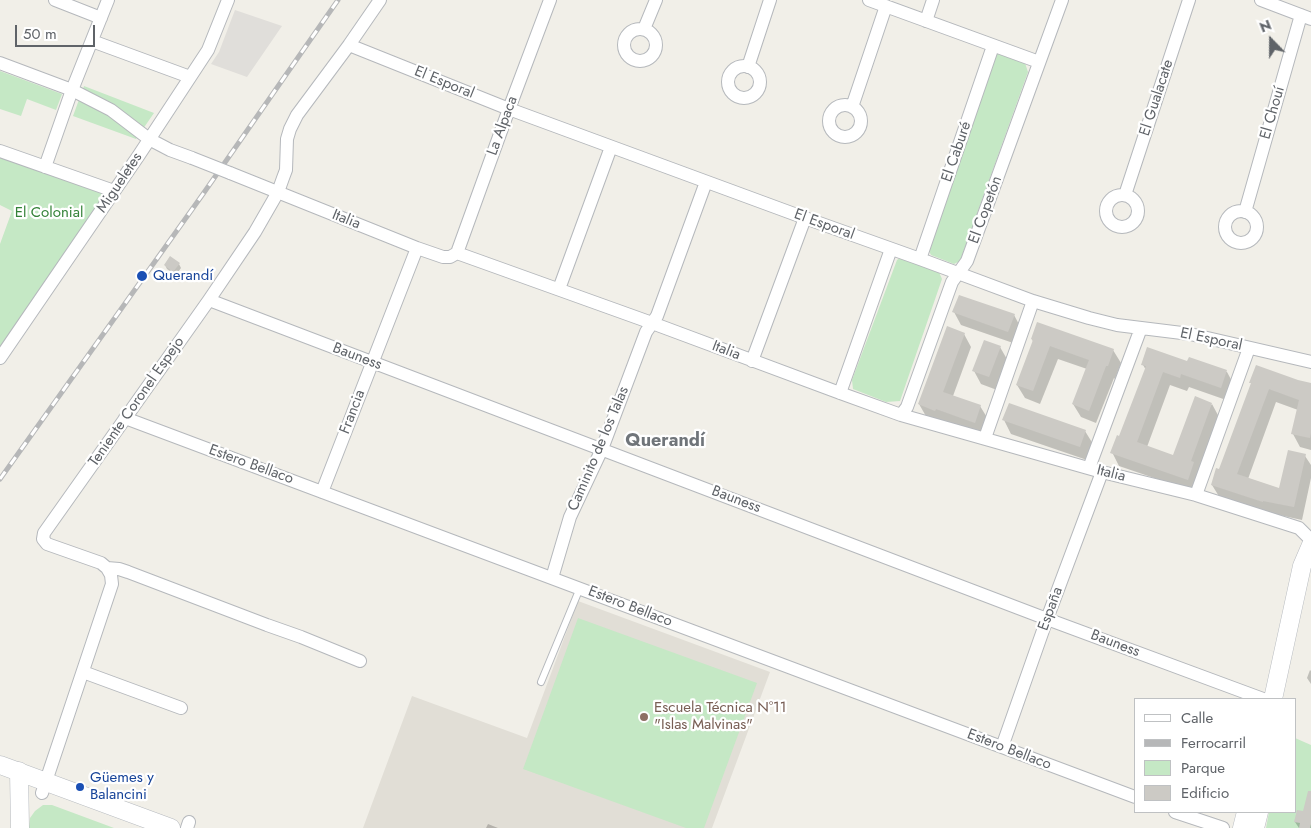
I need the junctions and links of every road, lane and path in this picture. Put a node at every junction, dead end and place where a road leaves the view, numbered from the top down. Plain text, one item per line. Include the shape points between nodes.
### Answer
1 (55, 0) edge
2 (108, 0) edge
3 (228, 0) edge
4 (380, 0) edge
5 (550, 0) edge
6 (656, 0) edge
7 (770, 0) edge
8 (869, 0) edge
9 (933, 0) edge
10 (1062, 0) edge
11 (1190, 0) edge
12 (1261, 0) edge
13 (886, 6) junction
14 (1306, 17) edge
15 (101, 18) junction
16 (926, 21) junction
17 (644, 30) dead end
18 (92, 41) junction
19 (349, 45) junction
20 (993, 46) junction
21 (1039, 62) junction
22 (0, 63) edge
23 (748, 66) dead end
24 (190, 77) junction
25 (72, 90) junction
26 (852, 107) dead end
27 (509, 109) junction
28 (150, 140) junction
29 (611, 147) junction
30 (0, 150) edge
31 (45, 167) junction
32 (706, 182) junction
33 (114, 191) junction
34 (278, 192) junction
35 (1126, 195) dead end
36 (1245, 212) dead end
37 (804, 218) junction
38 (416, 248) junction
39 (891, 249) junction
40 (457, 253) junction
41 (920, 259) junction
42 (959, 274) junction
43 (559, 289) junction
44 (209, 300) junction
45 (1033, 301) junction
46 (652, 323) junction
47 (1141, 328) junction
48 (1249, 348) junction
49 (0, 358) edge
50 (752, 361) junction
51 (372, 362) junction
52 (1311, 362) edge
53 (840, 393) junction
54 (901, 415) junction
55 (125, 418) junction
56 (985, 438) junction
57 (602, 449) junction
58 (1089, 468) junction
59 (1102, 472) junction
60 (322, 492) junction
61 (1196, 495) junction
62 (1311, 540) edge
63 (1311, 545) edge
64 (107, 568) junction
65 (1311, 577) edge
66 (552, 578) junction
67 (580, 588) junction
68 (1047, 619) junction
69 (360, 661) dead end
70 (83, 672) junction
71 (541, 682) dead end
72 (1260, 698) edge
73 (1273, 698) edge
74 (1284, 698) edge
75 (181, 708) dead end
76 (1002, 747) junction
77 (0, 765) edge
78 (0, 778) edge
79 (19, 778) junction
80 (44, 788) junction
81 (1134, 797) edge
82 (1179, 813) edge
83 (1246, 813) edge
84 (1259, 813) edge
85 (20, 828) edge
86 (136, 828) edge
87 (171, 828) edge
88 (1223, 828) edge
89 (1242, 828) edge
90 (1255, 828) edge

1 - 15 street
2 - 15 street
3 - 24 street, Migueletes via 208,50
4 - 19 street, Teniente Coronel Espejo
5 - 27 street, La Alpaca
6 - 17 street
7 - 23 street
8 - 13 street
9 - 16 street
10 - 21 street, El Copetón
11 - 35 street, El Gualacate
12 - 14 street
13 - 16 street
13 - 26 street
14 - 36 street, El Chouí
15 - 18 street
16 - 20 street
18 - 24 street
18 - 25 street
19 - 27 street, El Esporal
19 - 34 street, Teniente Coronel Espejo via 296,116 287,139 286,170
20 - 21 street
20 - 41 street, El Caburé
21 - 42 street, El Copetón via 967,261
22 - 25 street, Italia
24 - 28 street, Migueletes
25 - 28 street, Italia via 111,110
25 - 31 street
27 - 29 street, El Esporal
27 - 40 street, La Alpaca
28 - 33 street, Migueletes
28 - 34 street, Italia, bridge
29 - 32 street, El Esporal
29 - 43 street
30 - 31 street
31 - 33 street
32 - 37 street, El Esporal
32 - 46 street, Caminito de los Talas
33 - 49 street, Migueletes
34 - 38 street, Italia
34 - 44 street, Teniente Coronel Espejo
37 - 39 street, El Esporal
37 - 50 street
38 - 40 street, Italia via 443,257
38 - 51 street, Francia
39 - 41 street, El Esporal
39 - 53 street
40 - 43 street, Italia
41 - 42 street, El Esporal
42 - 45 street, El Esporal
42 - 54 street, El Copetón via 952,282 907,407
43 - 46 street, Italia
44 - 51 street, Bauness
44 - 55 street, Teniente Coronel Espejo
45 - 47 street, El Esporal via 1088,318
45 - 56 street
46 - 50 street, Italia
46 - 57 street, Caminito de los Talas
47 - 48 street, El Esporal via 1190,334
47 - 58 street
48 - 52 street, El Esporal
48 - 61 street
50 - 53 street, Italia
51 - 57 street, Bauness
51 - 60 street, Francia
53 - 54 street, Italia
54 - 56 street, Italia
55 - 60 street, Estero Bellaco
55 - 64 street, Teniente Coronel Espejo via 43,536 48,544
56 - 58 street, Italia
57 - 66 street, Caminito de los Talas via 570,517
57 - 68 street, Bauness
58 - 59 street, Italia
59 - 61 street, Italia
59 - 68 street, España
60 - 66 street, Estero Bellaco
61 - 62 street, Italia via 1299,528
63 - 73 main road via 1302,566
64 - 69 street via 119,569
64 - 70 street via 112,584
65 - 74 main road
66 - 67 street, Estero Bellaco
67 - 71 lane
67 - 76 street, Estero Bellaco
68 - 72 street, Bauness
68 - 76 street, España
70 - 75 street
70 - 80 street
76 - 81 street, Estero Bellaco
77 - 79 main road
78 - 79 main road
79 - 80 main road
79 - 85 main road
80 - 86 main road
80 - 87 main road
82 - 88 street
83 - 89 main road
84 - 90 main road

